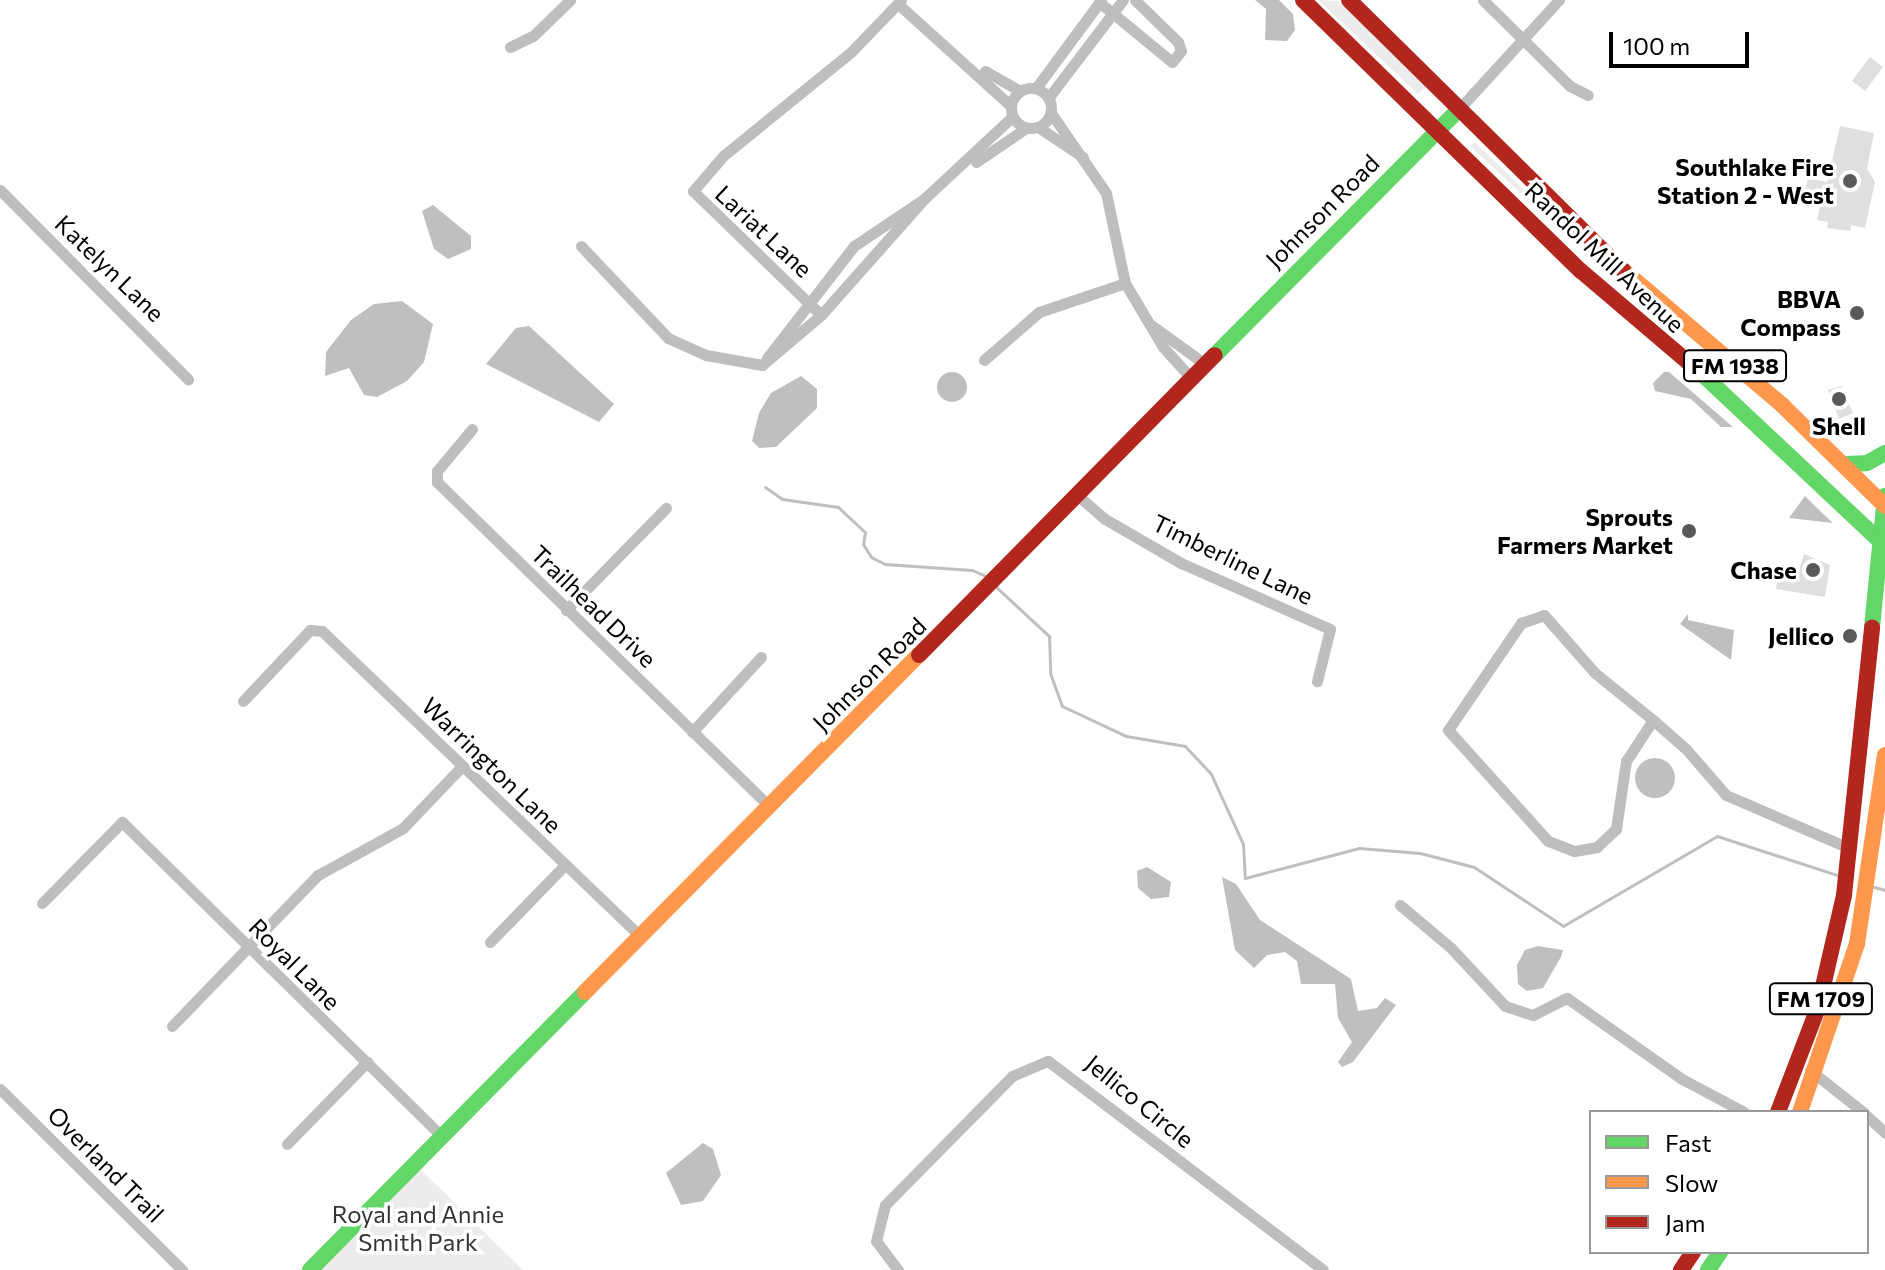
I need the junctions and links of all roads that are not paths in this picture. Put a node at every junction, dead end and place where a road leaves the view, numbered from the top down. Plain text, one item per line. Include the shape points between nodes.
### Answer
1 (570, 0) edge
2 (1123, 0) edge
3 (1135, 0) edge
4 (1303, 0) edge
5 (1349, 0) edge
6 (1483, 0) edge
7 (1559, 0) edge
8 (1100, 1) edge
9 (900, 2) edge
10 (1112, 14) junction
11 (1526, 43) junction
12 (510, 47) dead end
13 (967, 60) junction
14 (1036, 88) junction
15 (1020, 91) junction
16 (1588, 95) dead end
17 (1049, 97) junction
18 (1459, 109) junction
19 (1012, 111) junction
20 (1051, 113) junction
21 (1032, 127) junction
22 (1438, 130) junction
23 (1084, 157) junction
24 (965, 168) junction
25 (0, 190) edge
26 (925, 198) junction
27 (581, 246) dead end
28 (1125, 283) junction
29 (807, 302) junction
30 (821, 315) junction
31 (1151, 325) junction
32 (984, 360) dead end
33 (1205, 364) junction
34 (762, 365) junction
35 (1191, 378) junction
36 (188, 379) dead end
37 (472, 429) dead end
38 (1885, 453) edge
39 (1843, 464) junction
40 (1076, 494) junction
41 (1885, 496) edge
42 (1884, 505) edge
43 (666, 508) dead end
44 (1883, 544) edge
45 (566, 610) junction
46 (761, 657) dead end
47 (1317, 681) dead end
48 (243, 701) dead end
49 (1653, 720) junction
50 (692, 732) junction
51 (1885, 755) edge
52 (461, 767) junction
53 (769, 806) junction
54 (1848, 853) junction
55 (565, 865) junction
56 (42, 903) dead end
57 (1400, 905) dead end
58 (639, 935) junction
59 (490, 942) dead end
60 (247, 947) junction
61 (172, 1026) dead end
62 (367, 1062) junction
63 (1798, 1066) junction
64 (1817, 1073) junction
65 (0, 1089) edge
66 (1740, 1110) edge
67 (1779, 1110) edge
68 (1801, 1110) edge
69 (1861, 1110) edge
70 (1869, 1118) edge
71 (1885, 1133) edge
72 (441, 1135) junction
73 (287, 1144) dead end
74 (182, 1270) edge
75 (310, 1270) edge
76 (898, 1270) edge
77 (1323, 1270) edge

1 - 12 street via 533,36
2 - 10 street
3 - 10 street via 1178,42 1181,51 1172,62
4 - 22 main road, Randol Mill Avenue / FM 1938
5 - 18 main road, Randol Mill Avenue / FM 1938
6 - 11 street
7 - 11 street
8 - 10 street
8 - 14 street
9 - 13 street
9 - 29 street, Lariat Lane via 851,52 723,156 693,191
10 - 17 street
11 - 16 street
11 - 18 street
13 - 15 street
13 - 19 street
14 - 15 street
14 - 17 street
15 - 19 street
17 - 20 street
18 - 22 main road, Johnson Road
18 - 39 main road, Randol Mill Avenue / FM 1938 via 1592,244
19 - 21 street
19 - 24 street
20 - 21 street
20 - 23 street
21 - 23 street
21 - 24 street
22 - 33 main road, Johnson Road
22 - 44 main road, Randol Mill Avenue / FM 1938 via 1581,271 1765,428
23 - 28 street via 1106,193
24 - 26 street
25 - 36 street, Katelyn Lane
26 - 29 street via 905,206 854,246
26 - 30 street
27 - 34 street via 668,338 706,355
28 - 31 street
28 - 32 street via 1039,312
29 - 30 street, Lariat Lane
29 - 34 street
30 - 34 street
31 - 33 street
31 - 35 street
33 - 35 main road, Johnson Road
35 - 40 main road, Johnson Road
37 - 45 street, Trailhead Drive via 437,471 437,482
38 - 39 main road via 1858,465
39 - 42 main road, Randol Mill Avenue / FM 1938
40 - 47 street, Timberline Lane via 1105,519 1181,563 1330,629
40 - 53 main road, Johnson Road
41 - 42 main road, FM 1709
42 - 44 main road, FM 1709
43 - 45 street
44 - 54 main road, FM 1709
45 - 50 street, Trailhead Drive
46 - 50 street
48 - 52 street, Warrington Lane via 316,627
49 - 49 street via 1537,613 1521,623 1448,730 1548,841 1574,851 1597,847 1616,829 1626,761
49 - 54 street via 1733,800
50 - 53 street, Trailhead Drive
51 - 64 main road, FM 1709 via 1864,909
52 - 55 street, Warrington Lane
52 - 60 street via 403,828 318,875
53 - 58 main road, Johnson Road
54 - 63 main road, FM 1709 via 1844,895
55 - 58 street, Warrington Lane
55 - 59 street
56 - 60 street, Royal Lane via 122,822
57 - 66 street via 1451,948 1505,1006 1533,1015 1567,998 1682,1079
58 - 72 main road, Johnson Road
60 - 61 street
60 - 62 street, Royal Lane
62 - 72 street, Royal Lane
62 - 73 street
63 - 64 street
63 - 67 main road, FM 1709
64 - 68 main road, FM 1709
64 - 69 street
65 - 74 street, Overland Trail
70 - 71 street
72 - 75 main road, Johnson Road
76 - 77 street, Jellico Circle via 876,1241 885,1205 1012,1076 1048,1061

